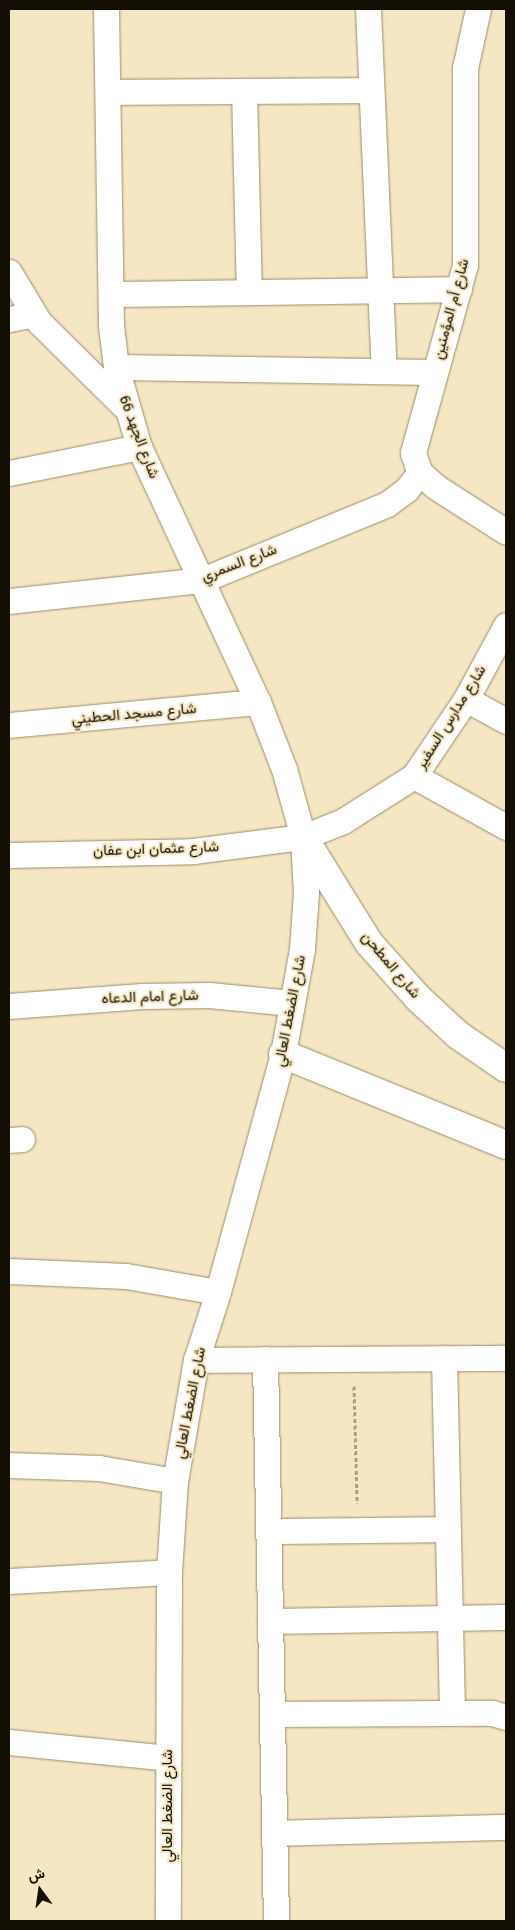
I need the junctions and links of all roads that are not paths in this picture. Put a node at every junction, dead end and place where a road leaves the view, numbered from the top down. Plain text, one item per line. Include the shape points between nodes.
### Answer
1 (106, 9) edge
2 (368, 9) edge
3 (478, 9) edge
4 (371, 90) junction
5 (244, 91) junction
6 (108, 92) junction
7 (9, 272) edge
8 (460, 289) junction
9 (380, 291) junction
10 (249, 292) junction
11 (111, 294) junction
12 (34, 314) junction
13 (9, 319) edge
14 (116, 367) junction
15 (384, 370) junction
16 (435, 372) junction
17 (125, 408) junction
18 (140, 447) junction
19 (9, 472) edge
20 (420, 473) junction
21 (506, 532) edge
22 (202, 580) junction
23 (9, 601) edge
24 (506, 626) edge
25 (466, 699) junction
26 (258, 702) junction
27 (506, 721) edge
28 (9, 725) edge
29 (414, 776) junction
30 (506, 827) edge
31 (303, 837) junction
32 (9, 855) edge
33 (292, 1004) junction
34 (9, 1006) edge
35 (283, 1054) junction
36 (506, 1068) edge
37 (506, 1145) edge
38 (9, 1270) edge
39 (218, 1292) junction
40 (444, 1358) junction
41 (506, 1358) edge
42 (265, 1359) junction
43 (196, 1360) junction
44 (9, 1465) edge
45 (174, 1481) junction
46 (448, 1528) junction
47 (268, 1531) junction
48 (169, 1572) junction
49 (9, 1581) edge
50 (506, 1617) edge
51 (450, 1619) junction
52 (270, 1621) junction
53 (452, 1713) junction
54 (272, 1714) junction
55 (506, 1717) edge
56 (9, 1742) edge
57 (168, 1758) junction
58 (506, 1827) edge
59 (274, 1833) junction
60 (168, 1921) edge
61 (276, 1921) edge

1 - 6 street, شارع الجهد 66
2 - 4 street
3 - 8 street, شارع أم المؤمنين via 465,68 467,241
4 - 5 street
4 - 9 street
5 - 6 street
5 - 10 street
6 - 11 street, شارع الجهد 66
7 - 12 street
8 - 9 street
8 - 16 street, شارع أم المؤمنين
9 - 10 street
9 - 15 street
10 - 11 street
11 - 14 street, شارع الجهد 66
12 - 13 street
12 - 17 street
14 - 15 street
14 - 17 street, شارع الجهد 66
15 - 16 street
16 - 20 street, شارع أم المؤمنين via 413,453
17 - 18 street, شارع الجهد 66
18 - 19 street
18 - 22 street, شارع الجهد 66
20 - 21 street
20 - 22 street, شارع السمري via 406,490 387,504
22 - 23 street, شارع السمري
22 - 26 street, شارع الجهد 66
24 - 25 street, شارع مدارس السفير
25 - 27 street
25 - 29 street, شارع مدارس السفير
26 - 28 street, شارع مسجد الحطيني
26 - 31 street, شارع الجهد 66 via 284,769
29 - 30 street
29 - 31 street, شارع مدارس السفير via 365,809
31 - 32 street, شارع عثمان ابن عفان via 192,851
31 - 33 street, شارع الضغط العالي via 306,893 302,949
31 - 36 street, شارع المطحن via 369,943 458,1034
33 - 34 street, شارع امام الدعاه via 209,995
33 - 35 street, شارع الضغط العالي
35 - 37 street
35 - 39 street, شارع الضغط العالي
38 - 39 street via 126,1276
39 - 43 street, شارع الضغط العالي
40 - 41 street
40 - 42 street
40 - 46 street
42 - 43 street
42 - 47 street
43 - 45 street, شارع الضغط العالي
44 - 45 street via 99,1468
45 - 48 street, شارع الضغط العالي
46 - 47 street
46 - 51 street
47 - 52 street
48 - 49 street
48 - 57 street, شارع الضغط العالي
50 - 51 street
51 - 52 street
51 - 53 street
52 - 54 street
53 - 54 street
53 - 55 street via 492,1713
54 - 59 street
56 - 57 street
57 - 60 street, شارع الضغط العالي
58 - 59 street
59 - 61 street

